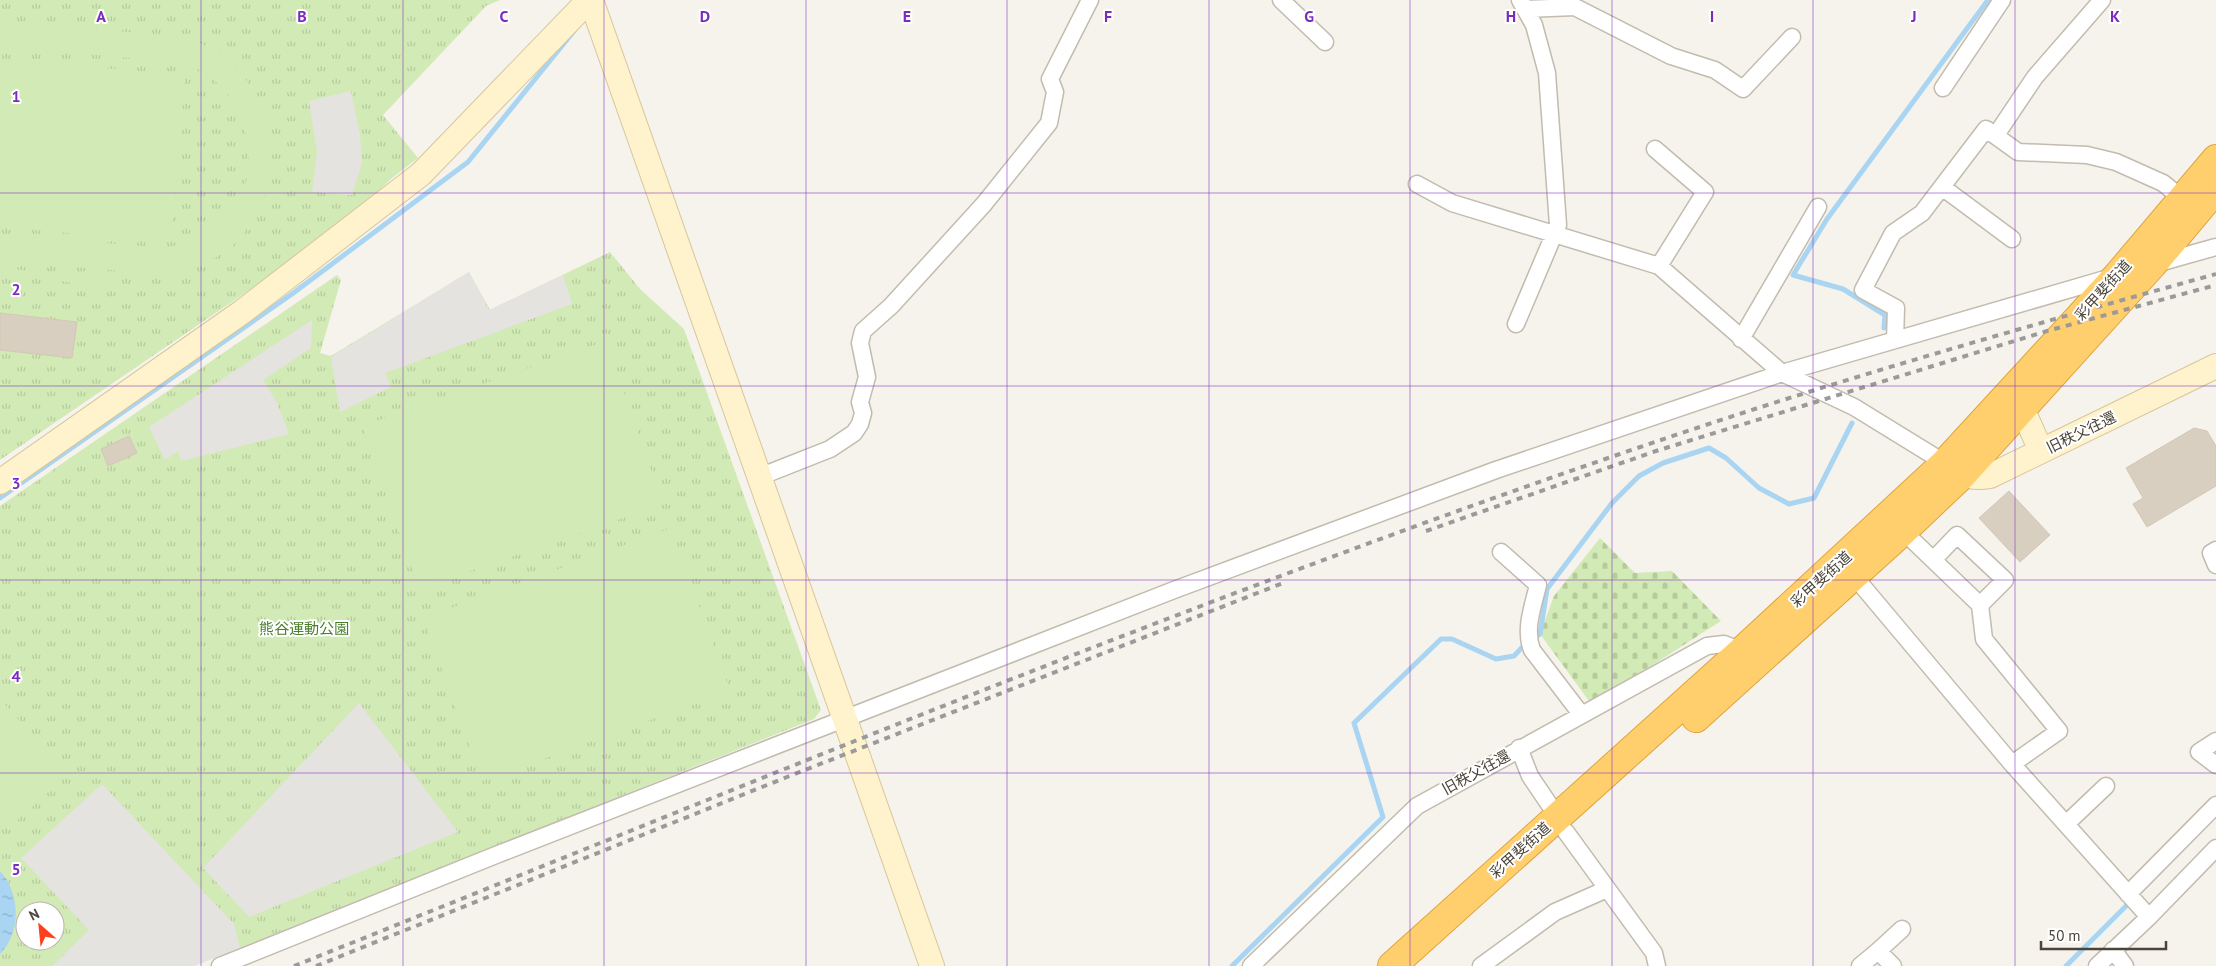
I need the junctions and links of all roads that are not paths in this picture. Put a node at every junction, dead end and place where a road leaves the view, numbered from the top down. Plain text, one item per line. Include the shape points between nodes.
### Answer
1 (1090, 0) edge
2 (1280, 0) edge
3 (2002, 0) edge
4 (2102, 0) edge
5 (1523, 4) edge
6 (592, 7) edge
7 (1792, 37) dead end
8 (1325, 42) dead end
9 (1943, 88) dead end
10 (1996, 135) junction
11 (1655, 149) dead end
12 (2216, 159) edge
13 (1417, 184) dead end
14 (1942, 187) junction
15 (2216, 188) edge
16 (2190, 205) junction
17 (1818, 207) dead end
18 (1554, 233) junction
19 (2012, 239) dead end
20 (2216, 247) edge
21 (2153, 264) junction
22 (1659, 266) junction
23 (2117, 276) junction
24 (1516, 324) dead end
25 (1741, 339) junction
26 (1895, 340) junction
27 (2216, 366) edge
28 (1782, 373) junction
29 (2022, 408) junction
30 (2041, 451) junction
31 (1954, 469) junction
32 (759, 477) junction
33 (0, 482) edge
34 (1904, 531) junction
35 (2216, 550) edge
36 (1501, 552) dead end
37 (1933, 560) junction
38 (2216, 566) edge
39 (1854, 576) junction
40 (1980, 606) junction
41 (1742, 651) junction
42 (1581, 714) junction
43 (845, 719) junction
44 (2216, 740) edge
45 (1519, 748) junction
46 (2012, 764) junction
47 (2216, 766) edge
48 (2106, 786) dead end
49 (2216, 805) edge
50 (1561, 824) junction
51 (2066, 824) junction
52 (2216, 848) edge
53 (1607, 889) junction
54 (2128, 894) junction
55 (2149, 917) junction
56 (1902, 930) dead end
57 (2113, 950) junction
58 (1878, 951) junction
59 (1407, 963) edge
60 (927, 964) edge
61 (220, 966) edge
62 (1251, 966) edge
63 (1481, 966) edge
64 (1657, 966) edge
65 (1860, 966) edge
66 (1893, 966) edge
67 (2096, 966) edge
68 (2125, 966) edge

1 - 32 street via 1050,79 1055,92 1049,123 984,204 891,306 863,331 860,343 867,377 860,402 863,413 854,433 830,449
2 - 8 street
3 - 9 street
4 - 10 street via 2035,77
5 - 7 street via 1575,7 1671,56 1714,70 1743,88
5 - 18 street via 1534,25 1547,73 1558,225
6 - 32 street
6 - 33 street via 421,174 242,312
10 - 14 street via 1986,129
10 - 16 street via 2018,152 2087,155 2116,162 2163,183
11 - 22 street via 1705,192
12 - 16 highway, 彩甲斐街道
13 - 18 street via 1452,203
14 - 19 street
14 - 26 street via 1922,213 1893,233 1863,290 1896,308
15 - 16 highway, 彩甲斐街道
16 - 21 highway, 彩甲斐街道
16 - 23 highway, 彩甲斐街道
17 - 25 street
18 - 22 street
18 - 24 street
20 - 21 street
21 - 23 street
21 - 29 highway, 彩甲斐街道
22 - 25 street
23 - 26 street
23 - 31 highway, 彩甲斐街道
25 - 28 street
26 - 28 street
27 - 30 street, 旧秩父往還
28 - 31 street via 1854,407
28 - 43 street via 1496,470 1174,590
29 - 30 street
29 - 31 highway, 彩甲斐街道
30 - 31 street, 旧秩父往還 via 1990,476 1975,479
31 - 34 highway, 彩甲斐街道
31 - 41 highway, 彩甲斐街道
32 - 43 street
34 - 37 street
34 - 39 highway, 彩甲斐街道
35 - 38 street via 2211,553
36 - 42 street via 1538,585 1528,641
37 - 40 street
37 - 40 street via 1958,536 2005,580
39 - 46 street
39 - 50 highway, 彩甲斐街道
40 - 46 street via 1984,639 2059,731
41 - 42 street, 旧秩父往還 via 1724,644 1707,646
41 - 50 highway, 彩甲斐街道
42 - 45 street, 旧秩父往還
43 - 60 street
43 - 61 street
44 - 47 street via 2199,752
45 - 50 street via 1530,776
45 - 62 street, 旧秩父往還 via 1417,806
46 - 51 street
48 - 51 street
49 - 54 street
50 - 53 street
50 - 59 highway, 彩甲斐街道
51 - 54 street
52 - 55 street
53 - 63 street via 1555,912
53 - 64 street via 1654,953
54 - 55 street
55 - 57 street
56 - 58 street
57 - 67 street
57 - 68 street
58 - 65 street
58 - 66 street

